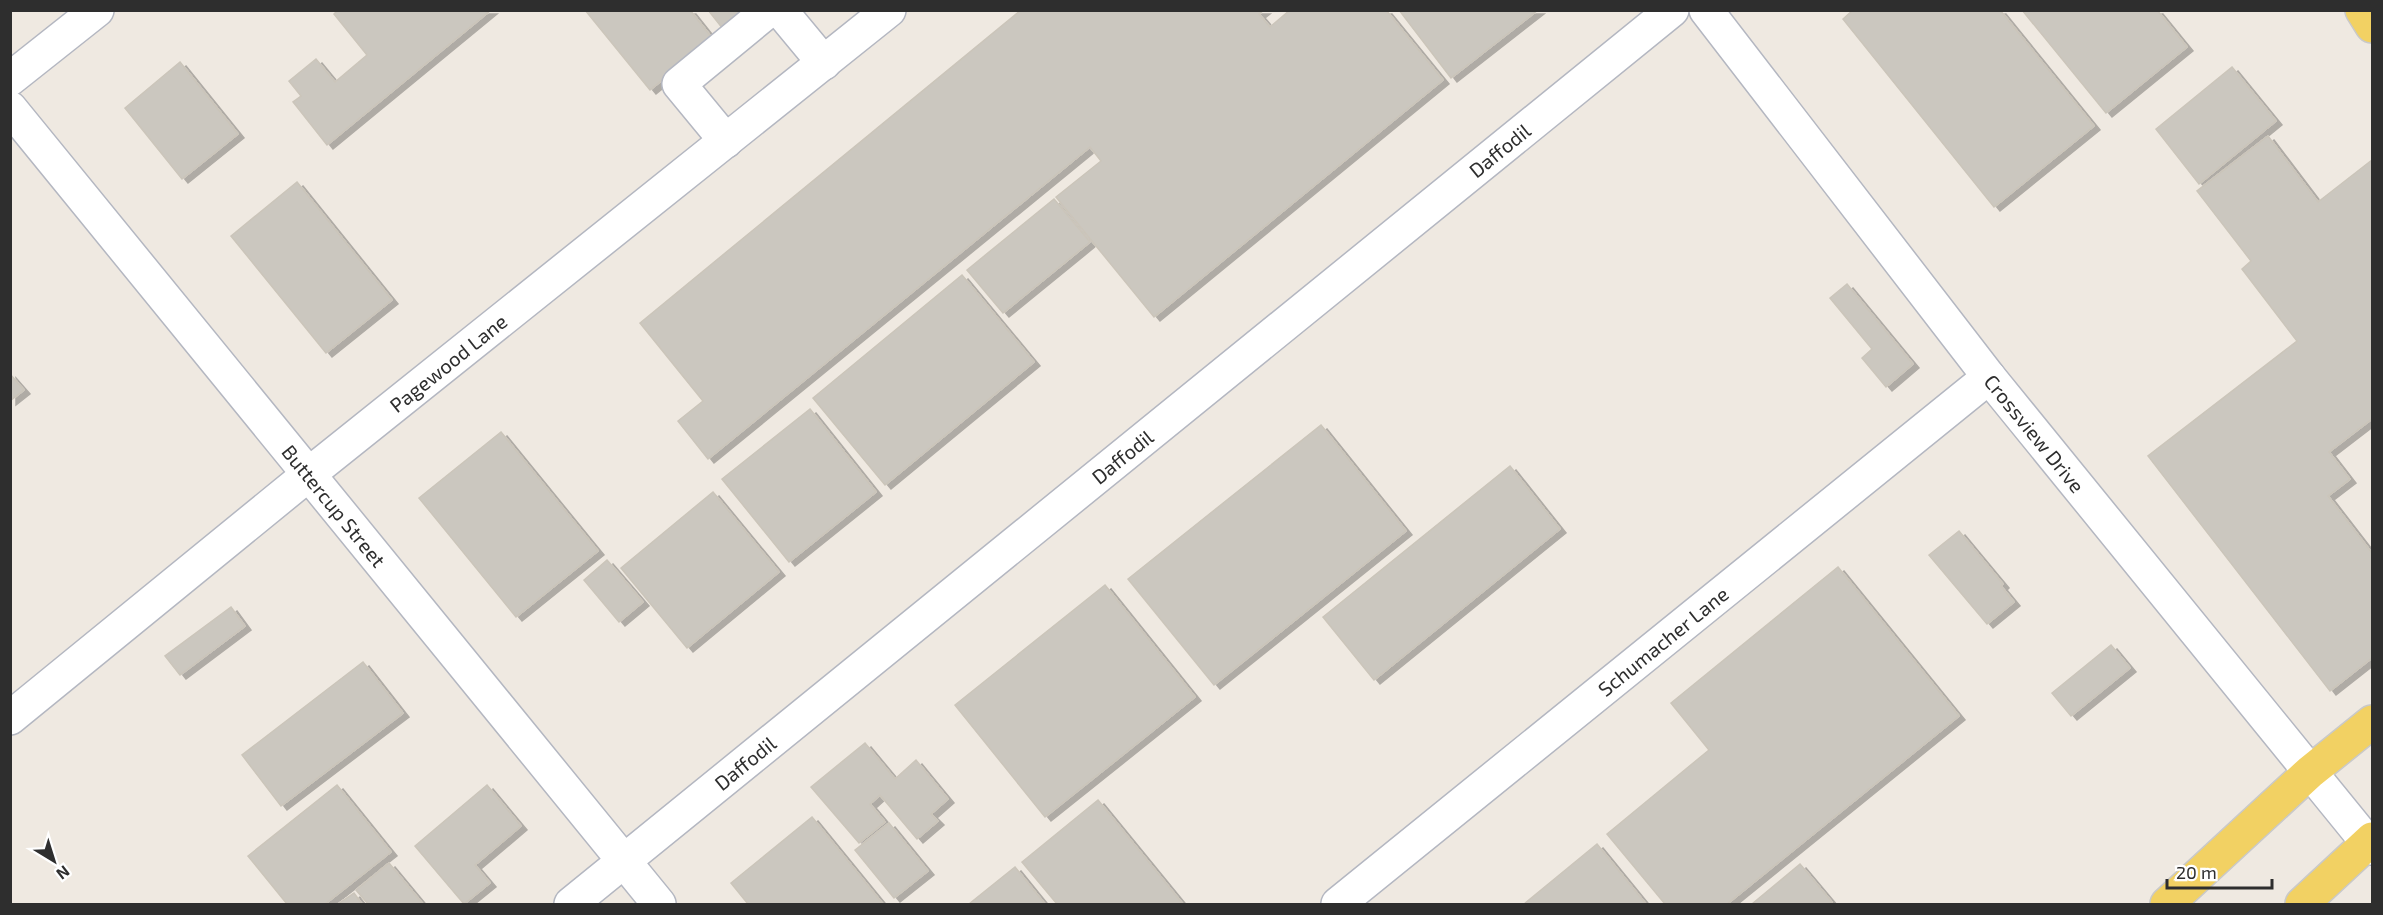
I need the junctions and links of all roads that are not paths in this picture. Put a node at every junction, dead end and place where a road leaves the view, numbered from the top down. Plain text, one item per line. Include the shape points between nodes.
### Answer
1 (97, 10) edge
2 (769, 10) edge
3 (780, 10) edge
4 (889, 10) edge
5 (1672, 10) edge
6 (1706, 10) edge
7 (2362, 10) edge
8 (2373, 26) edge
9 (824, 63) junction
10 (10, 79) edge
11 (10, 108) edge
12 (726, 141) junction
13 (1989, 377) junction
14 (309, 474) junction
15 (10, 717) edge
16 (2373, 722) edge
17 (2310, 772) junction
18 (2371, 843) edge
19 (624, 862) junction
20 (571, 904) edge
21 (659, 904) edge
22 (1338, 904) edge
23 (2167, 904) edge
24 (2302, 904) edge

1 - 10 street
2 - 12 street via 679,84
3 - 9 street
4 - 9 street, Pagewood Lane
5 - 19 street, Daffodil
6 - 13 street, Crossview Drive
7 - 8 main road
9 - 12 street, Pagewood Lane
11 - 14 street, Buttercup Street
12 - 14 street, Pagewood Lane
13 - 17 street, Crossview Drive
13 - 22 street, Schumacher Lane
14 - 15 street, Pagewood Lane
14 - 19 street, Buttercup Street
16 - 17 main road
17 - 18 street, Crossview Drive
17 - 23 main road
18 - 24 main road
19 - 20 street, Daffodil
19 - 21 street, Buttercup Street

